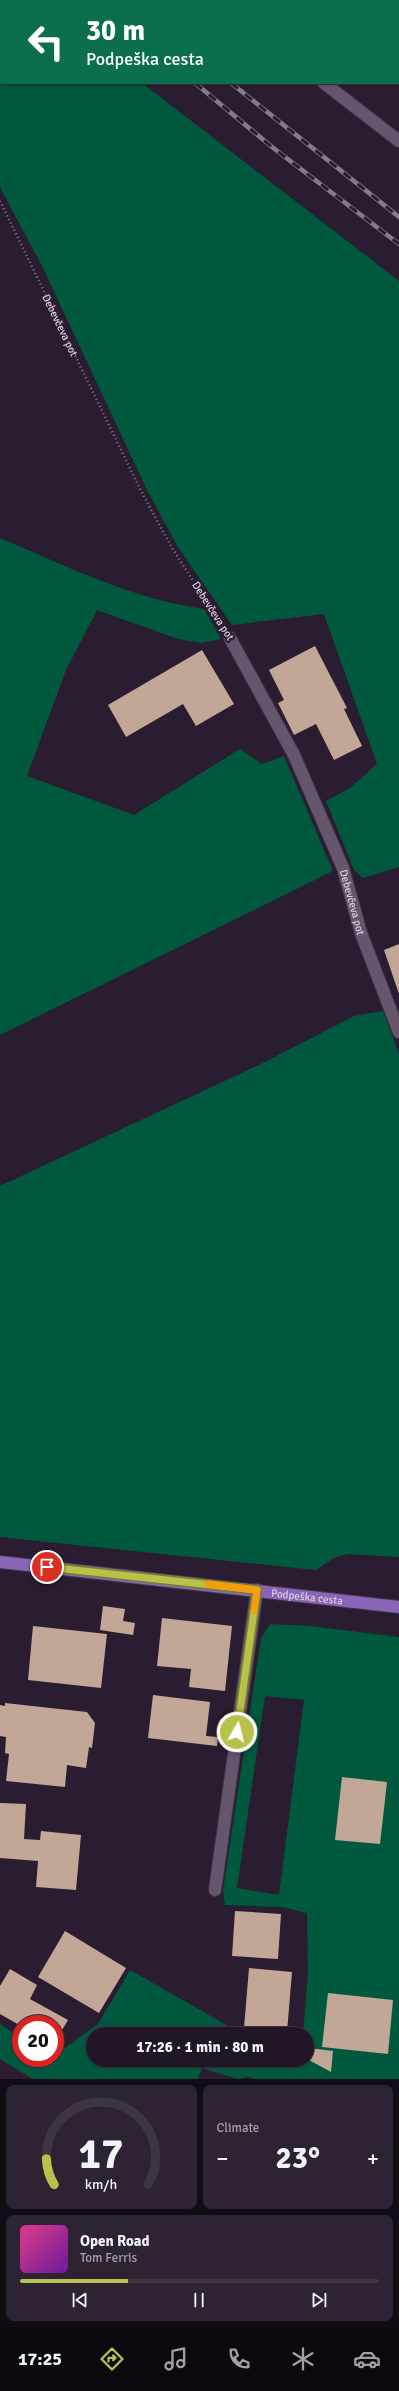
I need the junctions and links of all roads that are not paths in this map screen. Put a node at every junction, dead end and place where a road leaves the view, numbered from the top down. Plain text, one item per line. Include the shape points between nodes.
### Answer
1 (325, 84) edge
2 (399, 142) edge
3 (230, 638) road end
4 (399, 1032) edge
5 (0, 1562) edge
6 (257, 1590) junction
7 (399, 1607) edge
8 (215, 1890) dead end

1 - 2 street
3 - 4 street, Debevčeva pot via 294,754 343,868 361,933
5 - 6 main road, Podpeška cesta
6 - 7 main road, Podpeška cesta
6 - 8 street

